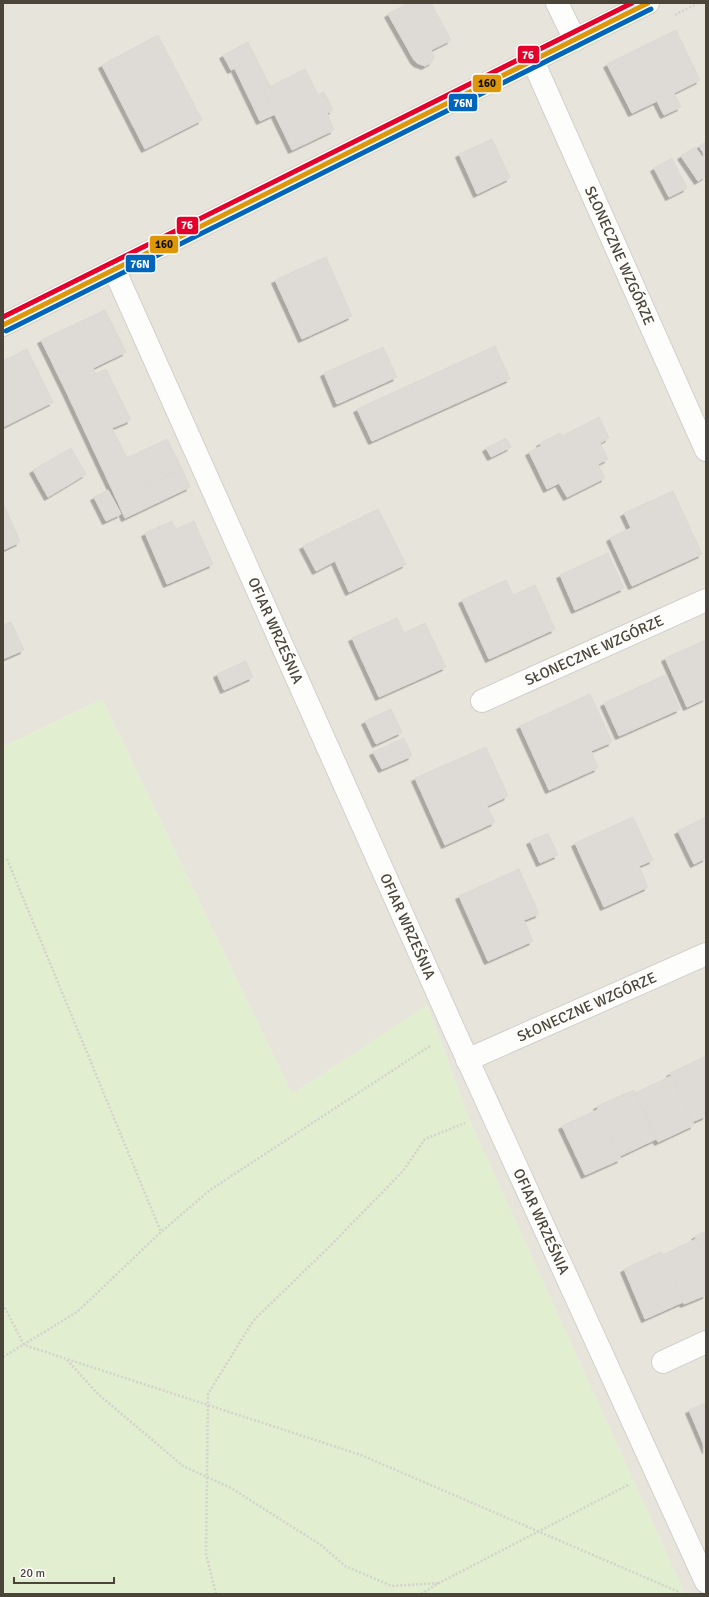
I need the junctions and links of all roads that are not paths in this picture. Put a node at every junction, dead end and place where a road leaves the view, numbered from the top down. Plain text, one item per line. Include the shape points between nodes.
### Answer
1 (557, 3) edge
2 (648, 3) edge
3 (575, 40) junction
4 (534, 61) junction
5 (114, 269) junction
6 (3, 325) edge
7 (706, 450) edge
8 (706, 600) edge
9 (482, 701) dead end
10 (706, 954) edge
11 (468, 1060) junction
12 (706, 1342) edge
13 (663, 1362) dead end
14 (706, 1582) edge

1 - 3 street
2 - 3 street
3 - 4 street
4 - 5 street
4 - 7 street, SŁONECZNE WZGÓRZE
5 - 6 street
5 - 11 street, OFIAR WRZEŚNIA
8 - 9 street, SŁONECZNE WZGÓRZE
10 - 11 street, SŁONECZNE WZGÓRZE
11 - 14 street, OFIAR WRZEŚNIA
12 - 13 street

